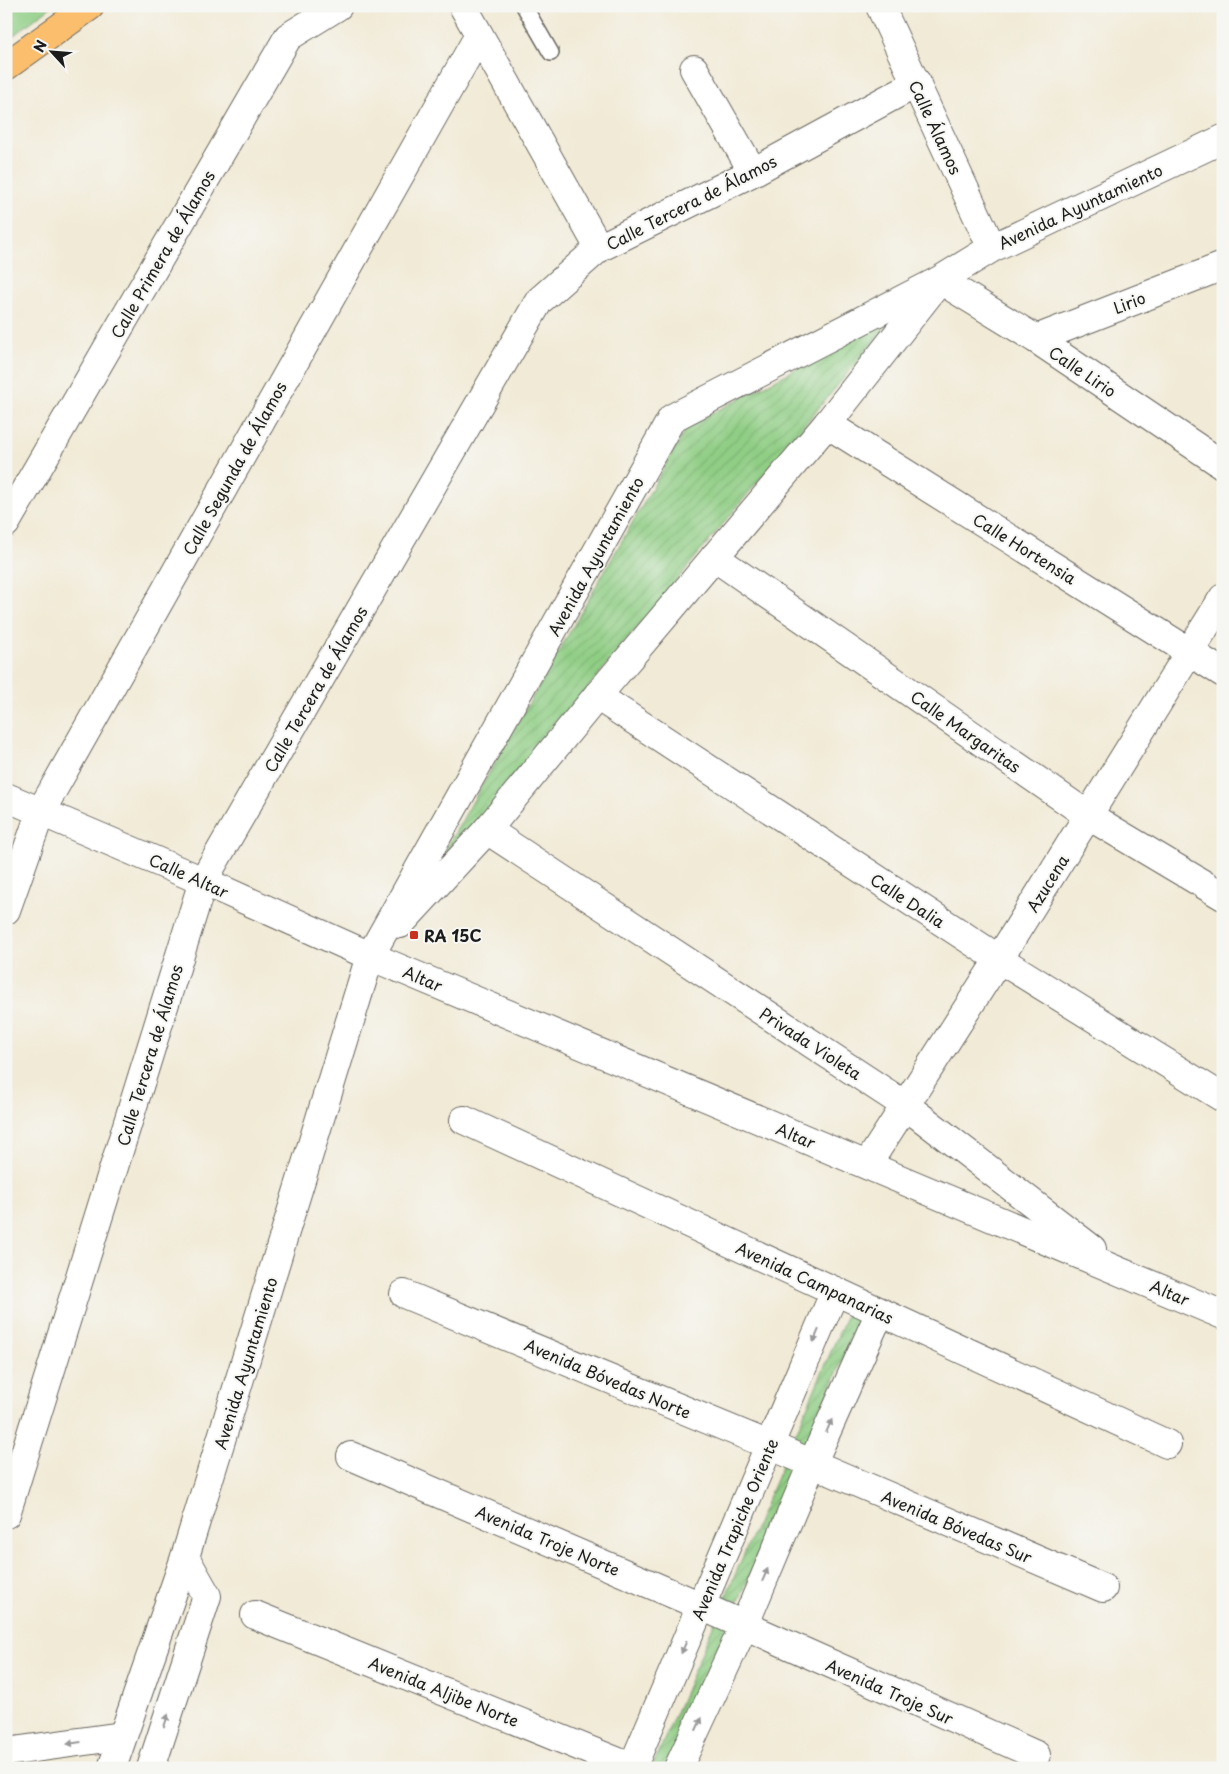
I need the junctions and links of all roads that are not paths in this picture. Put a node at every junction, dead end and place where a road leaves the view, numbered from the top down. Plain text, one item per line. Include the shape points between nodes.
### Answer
1 (90, 6) edge
2 (338, 6) edge
3 (463, 6) edge
4 (524, 6) edge
5 (880, 6) edge
6 (479, 35) junction
7 (551, 53) dead end
8 (6, 66) edge
9 (694, 69) dead end
10 (917, 83) junction
11 (1223, 139) edge
12 (752, 172) junction
13 (599, 248) junction
14 (992, 248) junction
15 (1223, 266) edge
16 (940, 280) junction
17 (1036, 339) junction
18 (827, 424) junction
19 (1223, 465) edge
20 (6, 523) edge
21 (714, 557) junction
22 (1223, 598) edge
23 (1189, 650) junction
24 (1223, 673) edge
25 (596, 696) junction
26 (6, 797) edge
27 (41, 811) junction
28 (1090, 816) junction
29 (487, 830) junction
30 (203, 881) junction
31 (1223, 896) edge
32 (6, 910) edge
33 (370, 956) junction
34 (999, 959) junction
35 (1223, 1098) edge
36 (905, 1105) junction
37 (464, 1120) dead end
38 (867, 1165) junction
39 (1123, 1273) junction
40 (835, 1291) junction
41 (404, 1294) dead end
42 (880, 1312) junction
43 (1223, 1315) edge
44 (1166, 1444) dead end
45 (769, 1445) junction
46 (351, 1456) dead end
47 (812, 1464) junction
48 (6, 1514) edge
49 (185, 1557) junction
50 (1103, 1588) dead end
51 (702, 1606) junction
52 (255, 1615) dead end
53 (744, 1626) junction
54 (122, 1736) junction
55 (6, 1752) edge
56 (1036, 1755) dead end
57 (112, 1768) edge
58 (151, 1768) edge
59 (633, 1768) edge
60 (678, 1768) edge

1 - 8 main road
2 - 20 street, Calle Primera de Álamos via 288,37
3 - 6 street
4 - 7 lane
5 - 10 street, Calle Álamos
6 - 13 street
6 - 27 street, Calle Segunda de Álamos
9 - 12 street
10 - 12 street, Calle Tercera de Álamos
10 - 14 street, Calle Álamos
11 - 14 street, Avenida Ayuntamiento
12 - 13 street, Calle Tercera de Álamos
13 - 30 street, Calle Tercera de Álamos via 539,302
14 - 16 street, Avenida Ayuntamiento
15 - 17 street, Lirio
16 - 17 street, Calle Lirio
16 - 18 street, Avenida Ayuntamiento
16 - 33 street, Avenida Ayuntamiento via 672,418
17 - 19 street, Calle Lirio
18 - 21 street, Avenida Ayuntamiento
18 - 23 street, Calle Hortensia
21 - 25 street, Avenida Ayuntamiento
21 - 28 street, Calle Margaritas
22 - 23 street, Azucena
23 - 24 street, Calle Hortensia
23 - 28 street, Azucena
25 - 29 street, Avenida Ayuntamiento
25 - 34 street, Calle Dalia
26 - 27 street, Calle Altar
27 - 30 street, Calle Altar
27 - 32 street, Calle Segunda de Álamos
28 - 31 street, Calle Margaritas
28 - 34 street, Azucena
29 - 33 street, Avenida Ayuntamiento
29 - 36 street, Privada Violeta
30 - 33 street, Calle Altar
30 - 48 street, Calle Tercera de Álamos
33 - 38 street, Altar
33 - 49 street, Avenida Ayuntamiento
34 - 35 street, Calle Dalia
34 - 36 street, Azucena
36 - 38 street, Azucena
36 - 39 street, Privada Violeta
37 - 40 street, Avenida Campanarias
38 - 39 street, Altar
39 - 43 street, Altar
40 - 42 street, Avenida Campanarias
40 -> 45 street, Avenida Trapiche Oriente
41 - 45 street, Avenida Bóvedas Norte
42 - 44 street, Avenida Campanarias
47 -> 42 street
45 - 47 street, Avenida Bóvedas Norte
45 - 51 street, Avenida Trapiche Oriente
46 - 51 street, Avenida Troje Norte
47 - 50 street, Avenida Bóvedas Sur
53 -> 47 street
49 - 54 street, Avenida Ayuntamiento
58 -> 49 street via 207,1596
51 - 53 street, Avenida Troje Norte
51 -> 59 street, Avenida Trapiche Oriente
52 - 59 street, Avenida Aljibe Norte
53 - 56 street, Avenida Troje Sur
60 -> 53 street
54 -> 55 street
54 - 57 street, Avenida Ayuntamiento

